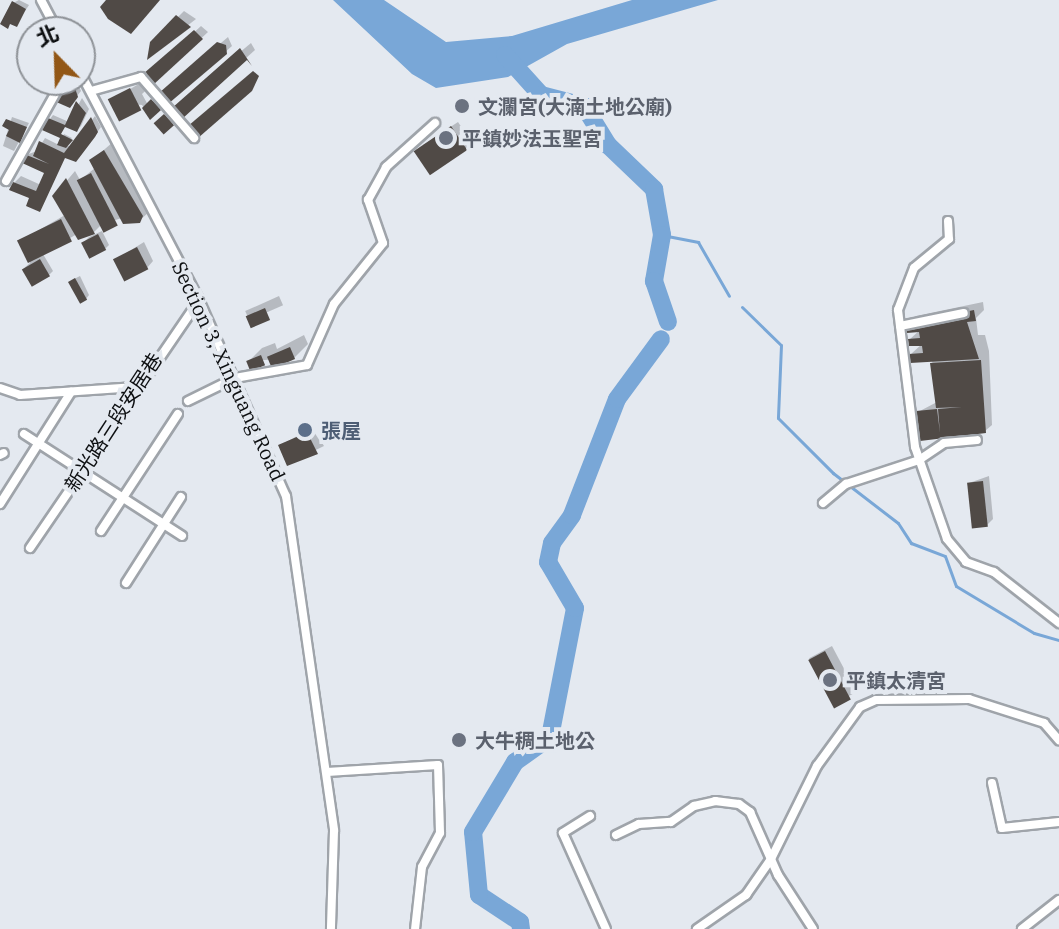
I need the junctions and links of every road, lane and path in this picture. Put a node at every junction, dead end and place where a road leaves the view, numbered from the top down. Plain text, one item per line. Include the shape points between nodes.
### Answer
1 (96, 90) edge
2 (54, 96) edge
3 (94, 96) edge
4 (435, 123) dead end
5 (194, 138) dead end
6 (6, 181) dead end
7 (948, 221) dead end
8 (199, 300) junction
9 (964, 313) dead end
10 (900, 326) junction
11 (235, 378) junction
12 (136, 387) junction
13 (0, 388) edge
14 (71, 392) junction
15 (188, 401) dead end
16 (178, 414) dead end
17 (24, 434) dead end
18 (977, 440) dead end
19 (40, 444) junction
20 (919, 460) junction
21 (82, 470) junction
22 (181, 497) dead end
23 (124, 498) junction
24 (823, 503) dead end
25 (0, 504) edge
26 (165, 525) junction
27 (101, 531) dead end
28 (182, 536) dead end
29 (30, 548) dead end
30 (126, 583) dead end
31 (1059, 623) edge
32 (1059, 740) edge
33 (327, 772) junction
34 (992, 783) dead end
35 (590, 816) dead end
36 (1059, 822) edge
37 (616, 835) dead end
38 (771, 859) junction
39 (1059, 900) edge
40 (331, 929) edge
41 (415, 929) edge
42 (606, 929) edge
43 (697, 929) edge
44 (813, 929) edge
45 (1022, 929) edge

1 - 5 street via 141,77
2 - 6 street
3 - 8 street, Section 3, Xinguang Road
4 - 11 street via 386,167 368,200 383,243 334,304 307,365
7 - 10 street via 947,243 914,268 898,310
8 - 11 street, Section 3, Xinguang Road
8 - 12 street, 新光路三段安居巷
9 - 10 street
10 - 20 street
11 - 15 street
11 - 33 street, Section 3, Xinguang Road via 286,496
12 - 14 street
12 - 21 street, 新光路三段安居巷
13 - 14 street via 20,395
14 - 19 street
16 - 23 street
17 - 19 street
18 - 20 street via 944,443
19 - 21 street
19 - 25 street
20 - 24 street via 846,484
20 - 31 street via 942,531 966,562 994,572
21 - 23 street
21 - 29 street, 新光路三段安居巷
22 - 26 street
23 - 26 street
23 - 27 street
26 - 28 street
26 - 30 street
32 - 38 street via 1044,723 978,701 876,700 860,707 817,766
33 - 40 street, Section 3, Xinguang Road via 334,831
33 - 41 street via 438,765 440,833 422,867
34 - 36 street via 1002,828
35 - 42 street via 563,833
37 - 38 street via 639,824 671,822 694,806 729,800 750,812
38 - 43 street via 746,895
38 - 44 street
39 - 45 street

